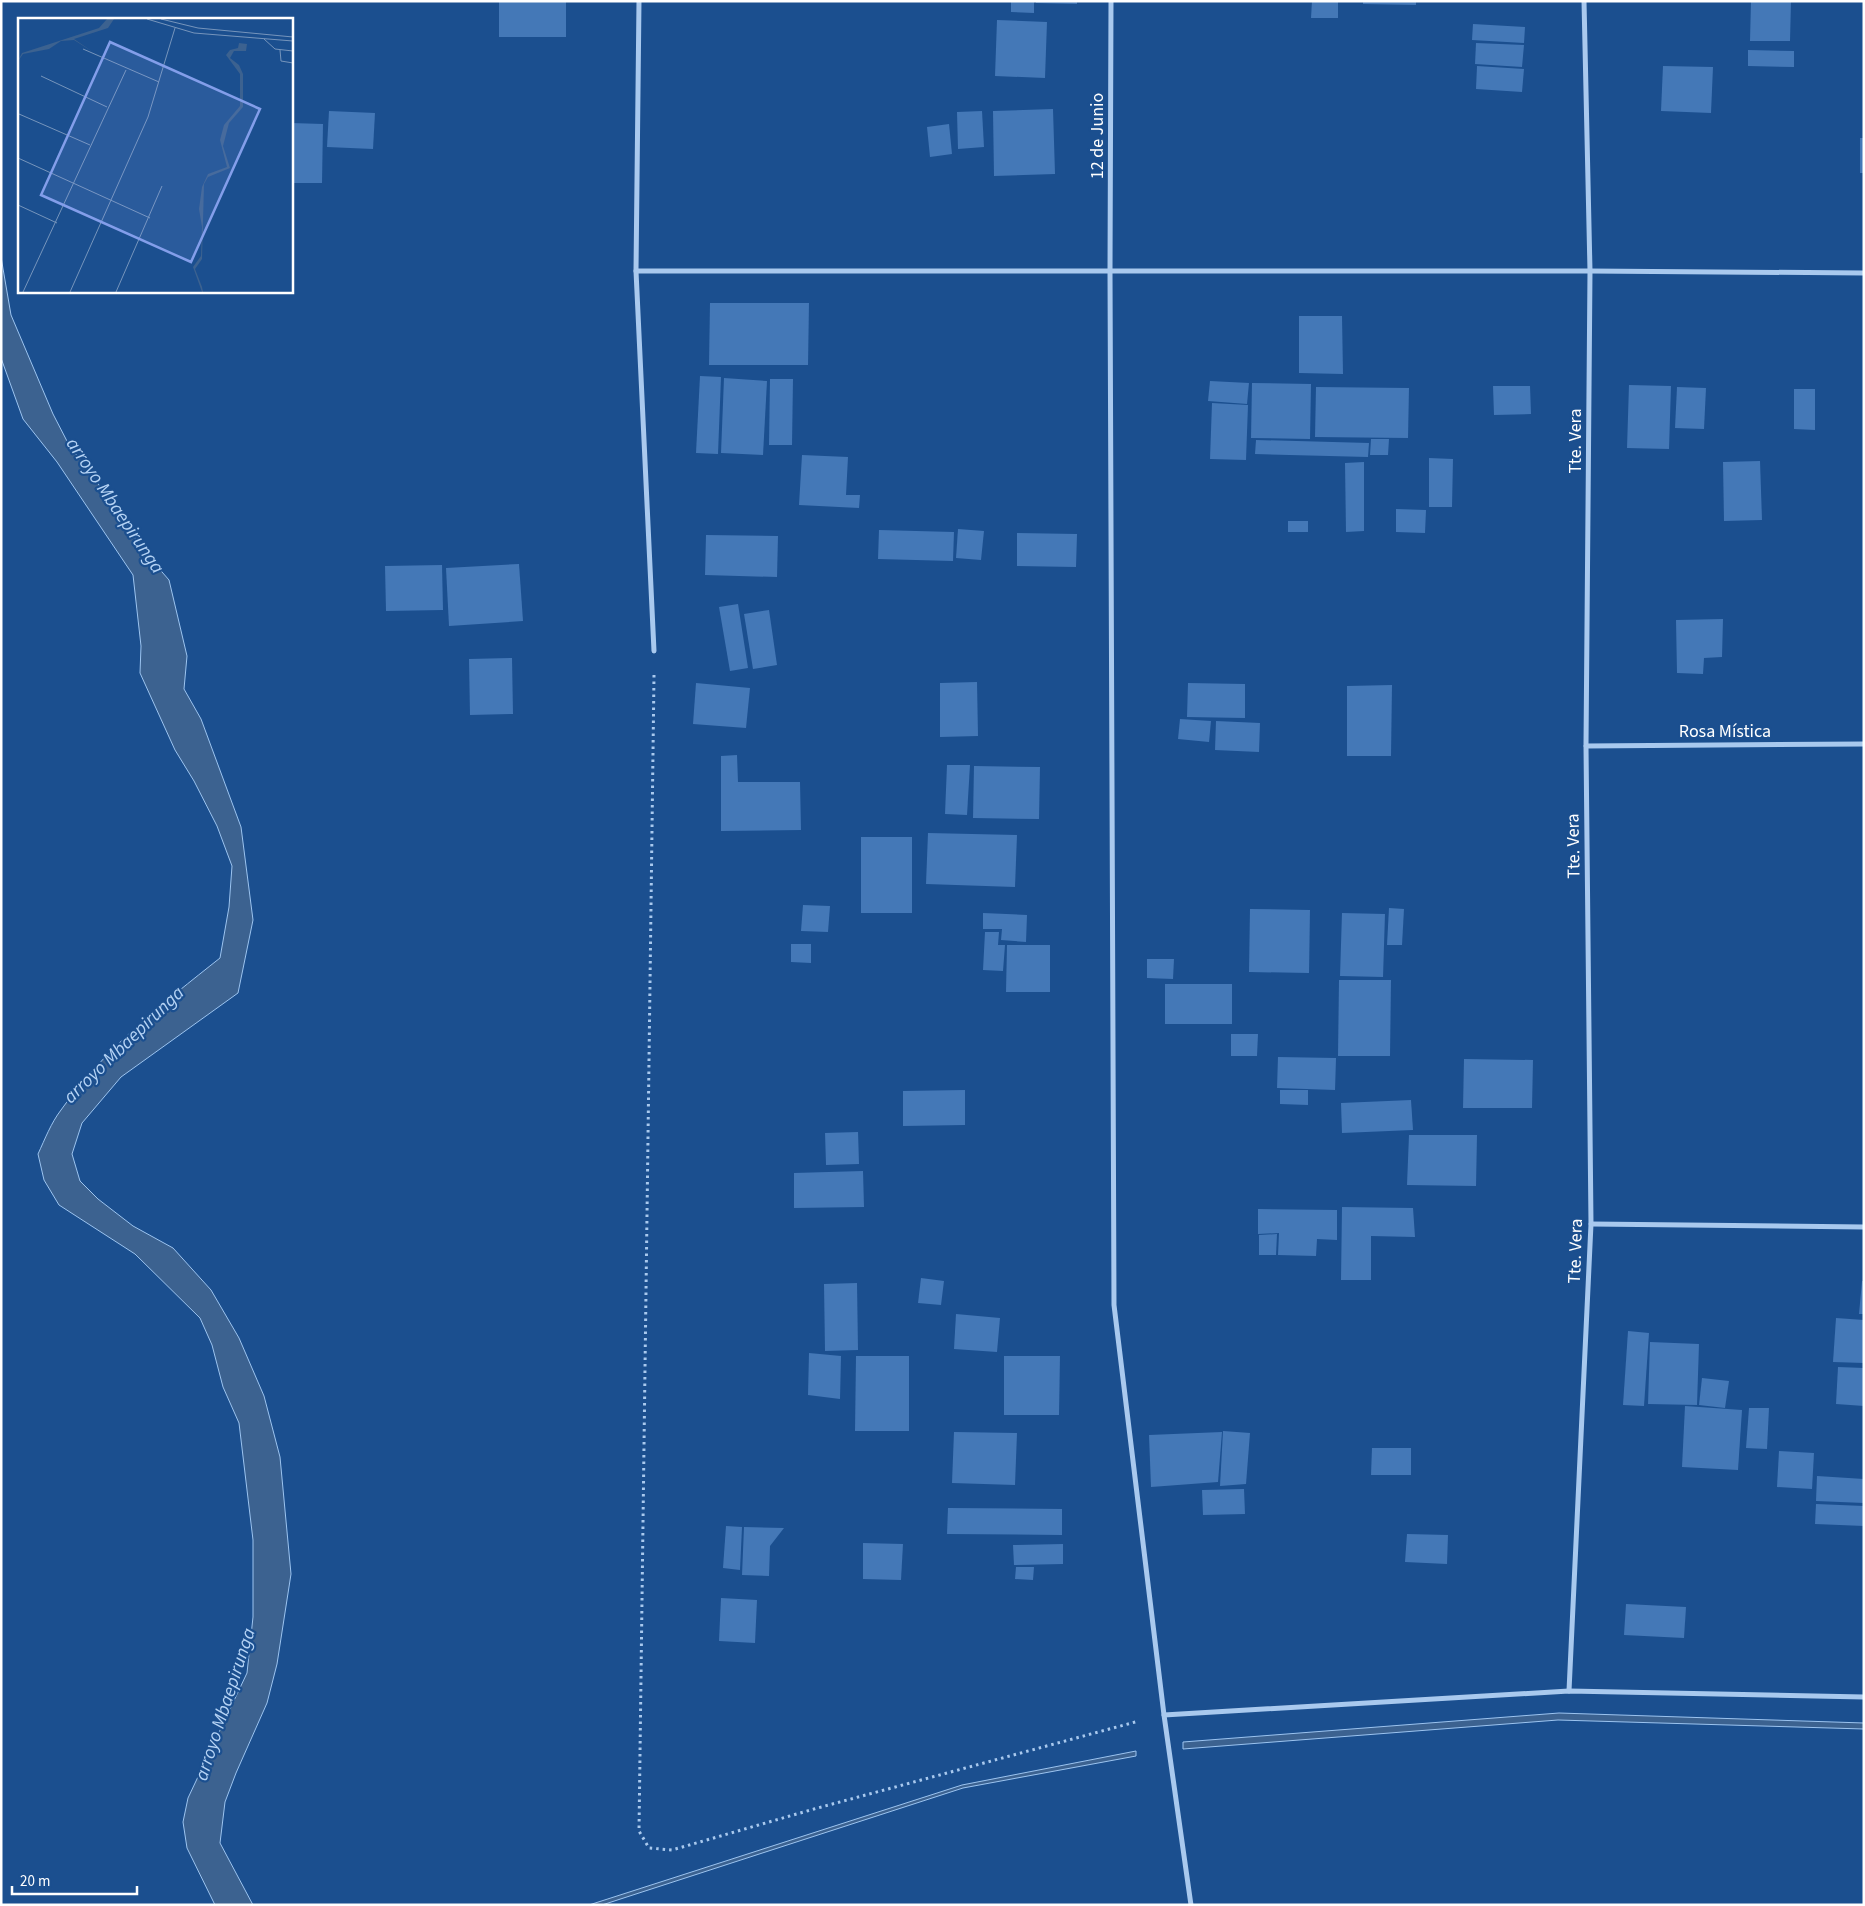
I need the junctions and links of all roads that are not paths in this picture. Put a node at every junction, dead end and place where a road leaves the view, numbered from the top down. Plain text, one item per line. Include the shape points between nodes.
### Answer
1 (639, 1) edge
2 (1111, 1) edge
3 (1584, 1) edge
4 (636, 271) junction
5 (1110, 271) junction
6 (1590, 271) junction
7 (1864, 273) edge
8 (654, 651) road end
9 (1864, 744) edge
10 (1586, 746) junction
11 (1591, 1224) junction
12 (1864, 1227) edge
13 (1569, 1691) junction
14 (1864, 1697) edge
15 (1164, 1715) junction
16 (1191, 1905) edge

1 - 4 street
2 - 5 street, 12 de Junio
3 - 6 street, Tte. Vera
4 - 5 street
4 - 8 street
5 - 6 street
5 - 15 street, 12 de Junio via 1114,1305
6 - 7 street
6 - 10 street, Tte. Vera
9 - 10 street, Rosa Mística
10 - 11 street, Tte. Vera
11 - 12 street
11 - 13 street, Tte. Vera
13 - 14 street
13 - 15 street
15 - 16 street, 12 de Junio

